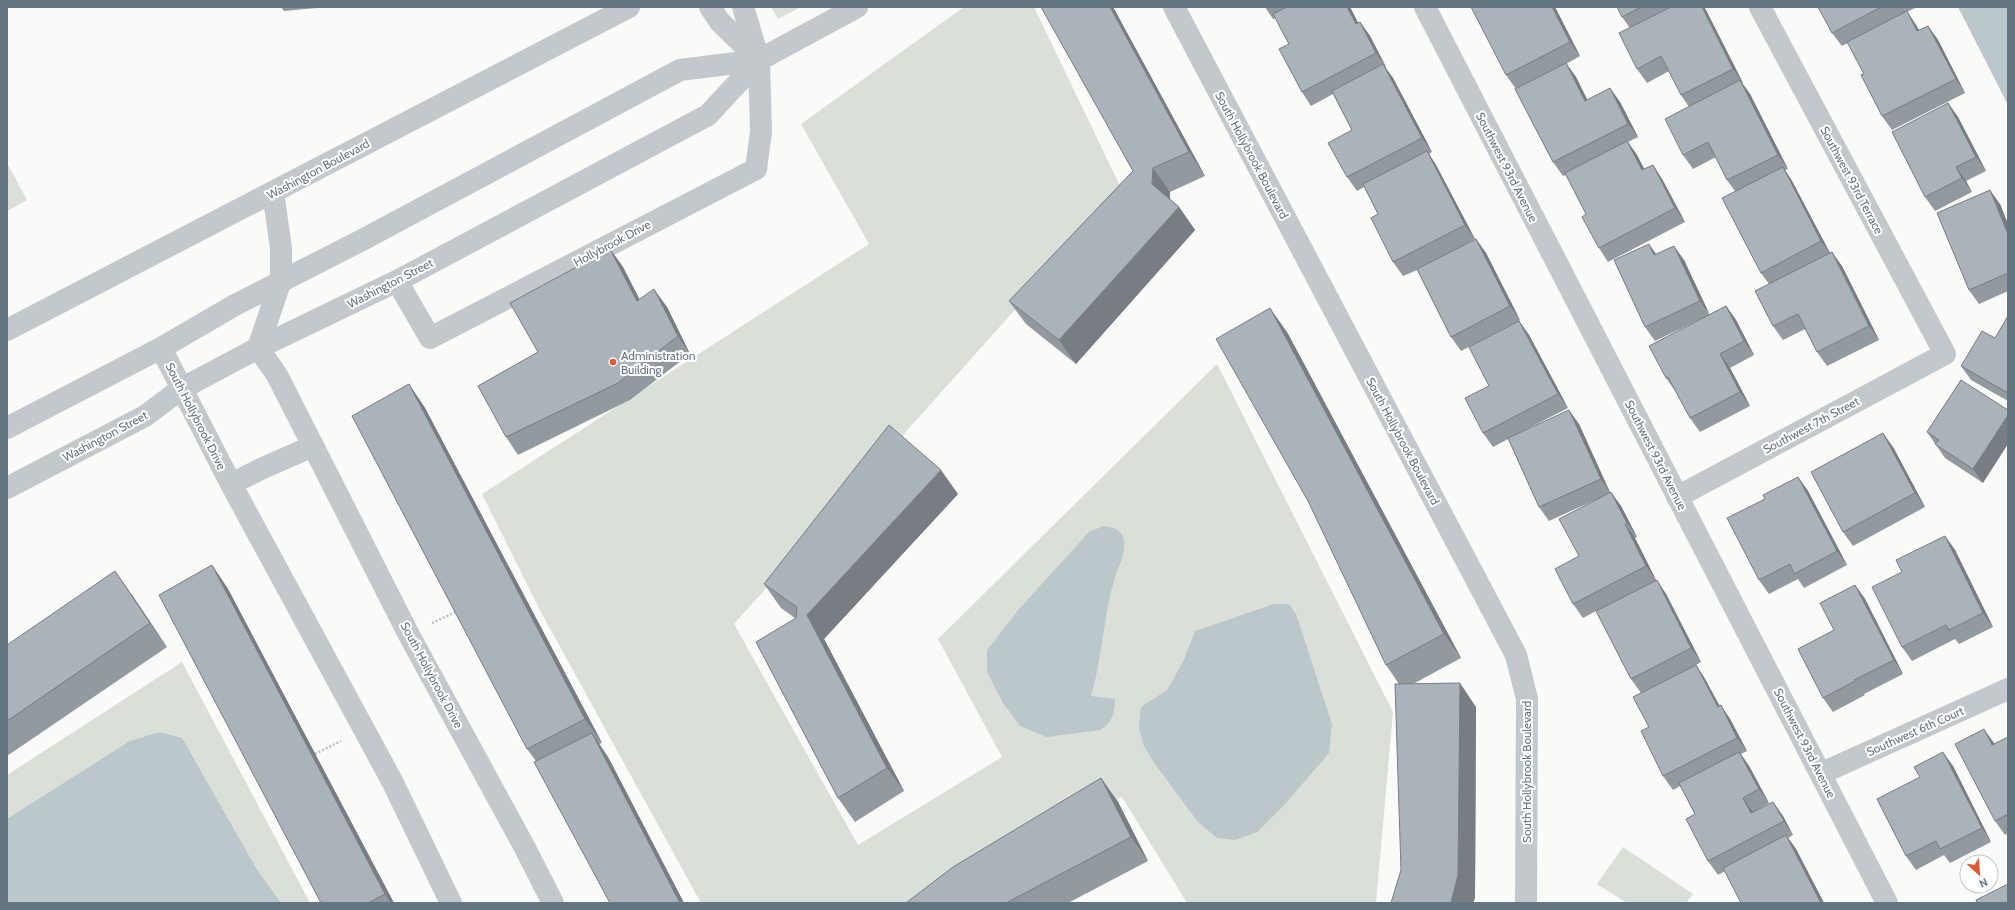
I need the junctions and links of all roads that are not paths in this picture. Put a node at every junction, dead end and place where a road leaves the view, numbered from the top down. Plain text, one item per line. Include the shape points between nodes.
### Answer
1 (629, 7) edge
2 (710, 7) edge
3 (743, 7) edge
4 (857, 7) edge
5 (1174, 7) edge
6 (1425, 7) edge
7 (1760, 7) edge
8 (759, 60) junction
9 (273, 192) junction
10 (281, 280) junction
11 (397, 281) junction
12 (7, 330) edge
13 (161, 348) junction
14 (258, 348) junction
15 (1945, 354) joint
16 (181, 389) junction
17 (7, 428) edge
18 (313, 446) junction
19 (231, 484) junction
20 (7, 488) edge
21 (1677, 497) junction
22 (2008, 689) edge
23 (1822, 773) junction
24 (451, 903) edge
25 (553, 903) edge
26 (1526, 903) edge
27 (1887, 903) edge

1 - 9 street, Washington Boulevard
2 - 8 street via 720,22
3 - 8 street, Hollybrook Drive
4 - 8 street, Washington Street
5 - 26 street, South Hollybrook Boulevard via 1516,656 1526,699
6 - 21 street, Southwest 93rd Avenue
7 - 15 street, Southwest 93rd Terrace
8 - 10 street, Washington Street via 680,70 364,239
8 - 11 street, Washington Street via 708,115
8 - 11 street, Hollybrook Drive via 761,132 756,169 430,338
9 - 10 street via 281,248
9 - 12 street, Washington Boulevard
10 - 13 street, Washington Street
10 - 14 street
11 - 14 street, Washington Street
13 - 16 street, South Hollybrook Drive
13 - 17 street, Washington Street
14 - 16 street, Washington Street
14 - 18 street, South Hollybrook Drive via 277,375
15 - 21 street, Southwest 7th Street
16 - 19 street, South Hollybrook Drive
16 - 20 street, Washington Street via 145,416
18 - 19 street, South Hollybrook Drive
18 - 25 street, South Hollybrook Drive via 409,635
19 - 24 street, South Hollybrook Drive via 392,781
21 - 23 street, Southwest 93rd Avenue
22 - 23 street, Southwest 6th Court
23 - 27 street, Southwest 93rd Avenue

